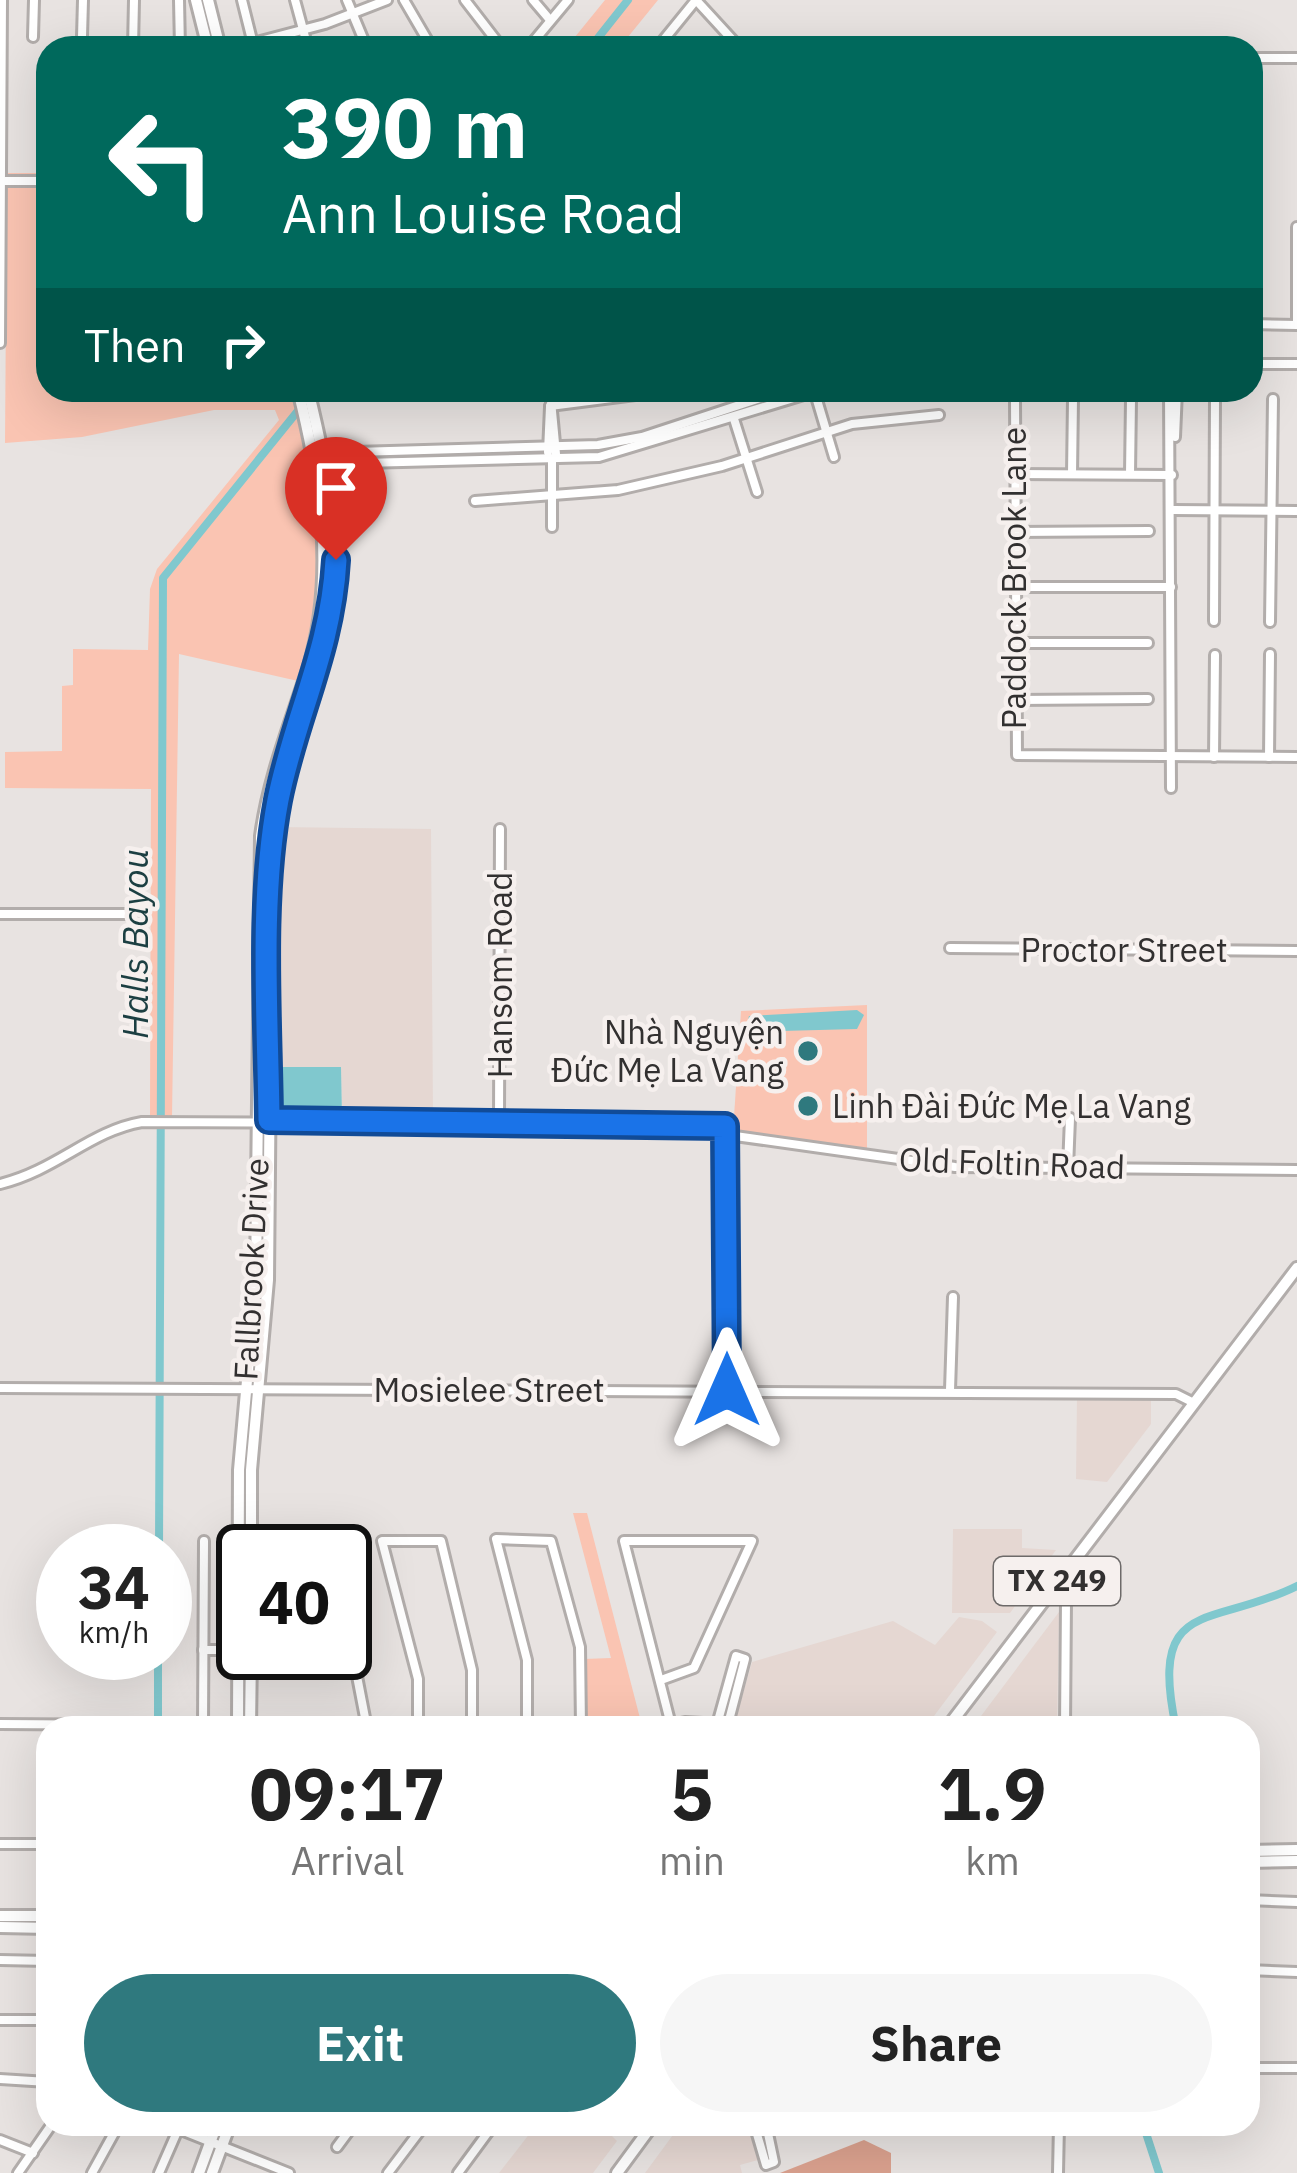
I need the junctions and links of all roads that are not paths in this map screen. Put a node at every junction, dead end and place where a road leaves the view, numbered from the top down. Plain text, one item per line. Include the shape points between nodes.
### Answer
1 (2, 0) edge
2 (34, 0) edge
3 (82, 0) edge
4 (134, 0) edge
5 (179, 0) edge
6 (196, 0) edge
7 (208, 0) edge
8 (242, 0) edge
9 (295, 0) edge
10 (347, 0) edge
11 (387, 0) edge
12 (404, 0) edge
13 (465, 0) edge
14 (533, 0) edge
15 (568, 0) edge
16 (696, 0) edge
17 (351, 15) junction
18 (206, 16) junction
19 (550, 20) junction
20 (301, 31) junction
21 (82, 36) edge
22 (133, 36) edge
23 (180, 36) edge
24 (207, 36) edge
25 (215, 36) edge
26 (251, 36) edge
27 (284, 36) edge
28 (303, 36) edge
29 (362, 36) edge
30 (425, 36) edge
31 (493, 36) edge
32 (537, 36) edge
33 (667, 36) edge
34 (726, 36) edge
35 (33, 37) dead end
36 (1263, 58) edge
37 (1297, 58) edge
38 (1, 90) edge
39 (1, 181) edge
40 (36, 181) edge
41 (1297, 227) edge
42 (0, 232) edge
43 (1263, 324) edge
44 (1297, 325) edge
45 (0, 343) edge
46 (1263, 364) edge
47 (1297, 364) edge
48 (1273, 399) dead end
49 (303, 402) edge
50 (309, 402) edge
51 (550, 402) edge
52 (581, 402) edge
53 (750, 402) edge
54 (783, 402) edge
55 (819, 402) edge
56 (1015, 402) edge
57 (1073, 402) edge
58 (1131, 402) edge
59 (1173, 402) edge
60 (1215, 402) edge
61 (550, 406) junction
62 (730, 409) junction
63 (939, 415) dead end
64 (310, 418) junction
65 (734, 420) junction
66 (825, 430) junction
67 (552, 449) junction
68 (834, 457) dead end
69 (320, 458) junction
70 (746, 458) junction
71 (552, 461) junction
72 (1016, 474) junction
73 (1072, 474) junction
74 (1130, 475) junction
75 (1172, 475) junction
76 (758, 492) dead end
77 (553, 497) junction
78 (475, 501) dead end
79 (1172, 511) junction
80 (1214, 511) junction
81 (1271, 511) junction
82 (1297, 511) edge
83 (552, 527) dead end
84 (1149, 531) dead end
85 (1015, 532) junction
86 (1015, 587) junction
87 (1171, 587) junction
88 (1214, 621) dead end
89 (1270, 622) dead end
90 (1014, 643) junction
91 (1148, 643) dead end
92 (1215, 655) dead end
93 (1270, 655) dead end
94 (1148, 699) dead end
95 (1013, 700) junction
96 (1171, 758) junction
97 (1214, 758) junction
98 (1269, 758) junction
99 (1297, 758) edge
100 (1171, 788) dead end
101 (500, 829) dead end
102 (0, 914) edge
103 (134, 914) dead end
104 (950, 948) dead end
105 (1297, 951) edge
106 (1070, 1118) dead end
107 (263, 1120) junction
108 (499, 1122) junction
109 (728, 1135) junction
110 (1068, 1168) junction
111 (1297, 1170) edge
112 (0, 1184) edge
113 (1297, 1268) edge
114 (953, 1297) dead end
115 (0, 1388) edge
116 (252, 1390) junction
117 (727, 1390) junction
118 (950, 1390) junction
119 (1192, 1402) junction
120 (240, 1524) edge
121 (251, 1524) edge
122 (204, 1540) dead end
123 (1054, 1585) junction
124 (203, 1650) junction
125 (216, 1650) edge
126 (242, 1680) edge
127 (246, 1680) edge
128 (357, 1680) edge
129 (661, 1680) junction
130 (202, 1716) edge
131 (239, 1716) edge
132 (249, 1716) edge
133 (364, 1716) edge
134 (418, 1716) edge
135 (472, 1716) edge
136 (526, 1716) edge
137 (581, 1716) edge
138 (668, 1716) edge
139 (724, 1716) edge
140 (725, 1716) edge
141 (956, 1716) edge
142 (1065, 1716) edge
143 (0, 1724) edge
144 (36, 1724) edge
145 (0, 1844) edge
146 (36, 1844) edge
147 (1260, 1850) edge
148 (1297, 1850) edge
149 (1297, 1861) edge
150 (1260, 1862) edge
151 (1260, 1900) edge
152 (1297, 1901) edge
153 (0, 1916) edge
154 (36, 1916) edge
155 (0, 1927) edge
156 (36, 1928) edge
157 (0, 1960) edge
158 (36, 1961) edge
159 (1260, 1970) edge
160 (1297, 1972) edge
161 (0, 2020) edge
162 (36, 2020) edge
163 (1260, 2068) edge
164 (1297, 2068) edge
165 (0, 2079) edge
166 (36, 2081) edge
167 (44, 2136) edge
168 (112, 2136) edge
169 (176, 2136) edge
170 (201, 2136) edge
171 (218, 2136) edge
172 (223, 2136) edge
173 (345, 2136) edge
174 (416, 2136) edge
175 (485, 2136) edge
176 (644, 2136) edge
177 (759, 2136) edge
178 (767, 2136) edge
179 (1059, 2136) edge
180 (0, 2140) edge
181 (218, 2144) junction
182 (337, 2147) dead end
183 (33, 2153) junction
184 (18, 2173) edge
185 (92, 2173) edge
186 (159, 2173) edge
187 (199, 2173) edge
188 (212, 2173) edge
189 (289, 2173) edge
190 (388, 2173) edge
191 (458, 2173) edge
192 (617, 2173) edge
193 (1058, 2173) edge

1 - 38 street
2 - 35 street
3 - 21 street
4 - 22 street
5 - 23 street
6 - 18 main road
7 - 18 main road
8 - 26 street
9 - 20 street
10 - 17 street
11 - 17 street
12 - 30 street
13 - 31 street
14 - 19 street
15 - 19 street
16 - 33 street
16 - 34 street
17 - 20 street
17 - 29 street
18 - 24 main road
18 - 25 main road
19 - 32 street
20 - 27 street
20 - 28 street
36 - 37 street
38 - 39 street
39 - 40 street
39 - 42 street
41 - 44 street
42 - 45 street
43 - 44 street
46 - 47 street
48 - 81 street
49 - 64 main road, Fallbrook Drive
50 - 64 main road, Fallbrook Drive
51 - 61 street
52 - 61 street
53 - 62 street
54 - 65 street
55 - 66 street
56 - 72 street, Paddock Brook Lane
57 - 73 street
58 - 74 street
59 - 75 street
60 - 80 street
61 - 67 street
62 - 65 street
62 - 67 street via 642,437
63 - 66 street
64 - 69 main road, Fallbrook Drive
65 - 70 street
65 - 71 street via 623,453
66 - 68 street
66 - 70 street
67 - 69 street
67 - 71 street
69 - 71 street
69 - 107 main road, Fallbrook Drive via 335,539 332,612 267,837
70 - 76 street
70 - 77 street via 618,490
71 - 77 street
72 - 73 street
72 - 85 street, Paddock Brook Lane
73 - 74 street
74 - 75 street
75 - 79 street
77 - 78 street
77 - 83 street
79 - 80 street
79 - 87 street
80 - 81 street
80 - 88 street
81 - 82 street
81 - 89 street
84 - 85 street
85 - 86 street, Paddock Brook Lane
86 - 87 street
86 - 90 street, Paddock Brook Lane
87 - 96 street
90 - 91 street
90 - 95 street, Paddock Brook Lane
92 - 97 street
93 - 98 street
94 - 95 street
95 - 96 street, Paddock Brook Lane via 1017,755
96 - 97 street
96 - 100 street
97 - 98 street
98 - 99 street
101 - 108 street, Hansom Road
102 - 103 street
104 - 105 street, Proctor Street
106 - 110 street
107 - 108 street
107 - 112 street via 146,1122
107 - 116 main road, Fallbrook Drive via 268,1280
108 - 109 street, Old Foltin Road via 721,1124
109 - 110 street, Old Foltin Road via 955,1167
109 - 117 street
110 - 111 street, Old Foltin Road
113 - 119 main road, TX 249
114 - 118 street
115 - 116 street, Mosielee Street
116 - 117 street, Mosielee Street
116 - 120 main road, Fallbrook Drive via 239,1470
116 - 121 main road, Fallbrook Drive
117 - 118 street, Mosielee Street
118 - 119 street, Mosielee Street via 1176,1394
119 - 123 main road, TX 249
122 - 124 street
123 - 141 main road, TX 249
123 - 142 street via 1066,1600
124 - 125 street
124 - 130 street
126 - 131 main road, Fallbrook Drive
127 - 132 main road, Fallbrook Drive
128 - 133 street
129 - 129 street via 624,1541 752,1541 694,1668
129 - 138 street
134 - 135 street via 418,1679 382,1541 441,1541 472,1670
136 - 137 street via 527,1660 496,1539 551,1541 580,1647
139 - 140 street via 736,1656 745,1659
143 - 144 street
145 - 146 street
147 - 148 main road
149 - 150 main road
151 - 152 street
153 - 154 main road
155 - 156 main road
157 - 158 street
159 - 160 street
161 - 162 street
163 - 164 street
165 - 166 street
167 - 183 street
168 - 185 street
169 - 186 street
170 - 181 street
171 - 181 main road
172 - 181 main road
173 - 182 street
174 - 190 street
175 - 191 street
176 - 192 main road
177 - 178 street via 770,2164
179 - 193 street
180 - 183 street
181 - 187 main road
181 - 188 main road
181 - 189 street
183 - 184 street

